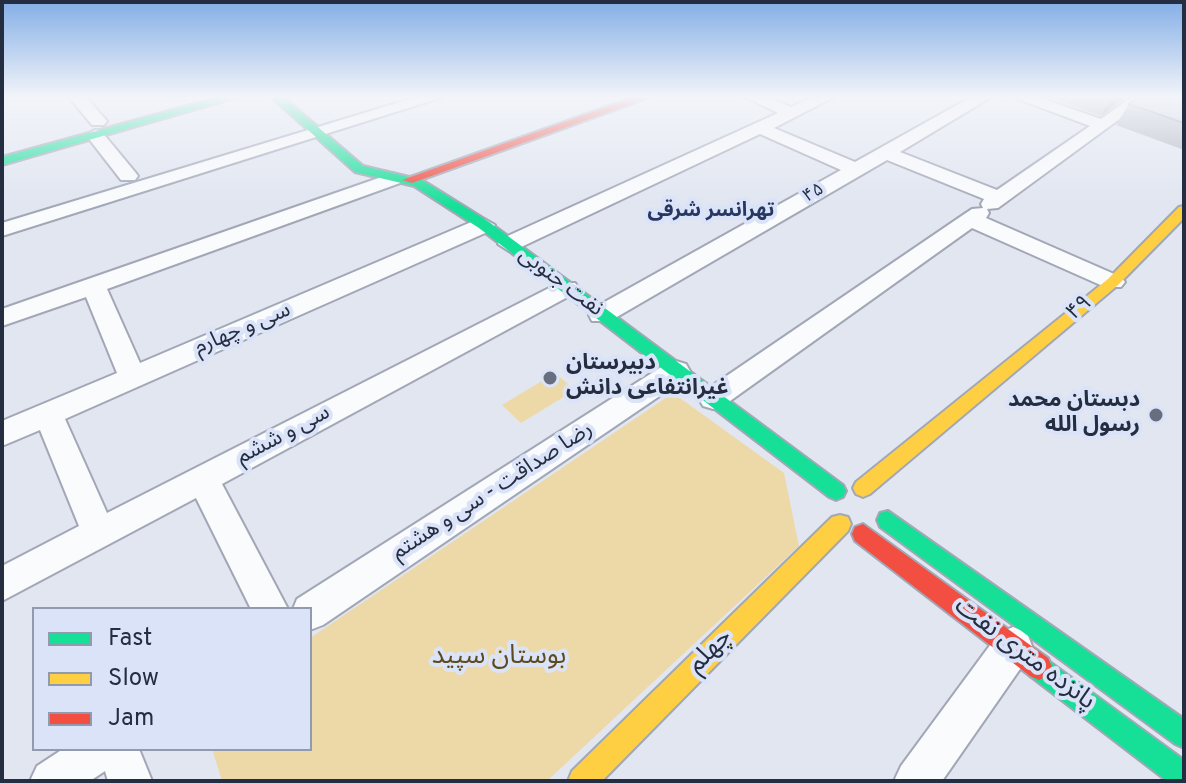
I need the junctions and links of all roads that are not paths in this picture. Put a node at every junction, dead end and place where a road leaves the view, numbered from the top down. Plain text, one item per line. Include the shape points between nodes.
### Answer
1 (72, 133) edge
2 (83, 133) edge
3 (99, 133) edge
4 (321, 133) edge
5 (560, 133) edge
6 (750, 133) edge
7 (770, 133) edge
8 (922, 133) edge
9 (1092, 133) edge
10 (316, 134) junction
11 (2, 146) edge
12 (886, 153) junction
13 (2, 161) edge
14 (857, 170) junction
15 (128, 176) dead end
16 (408, 182) junction
17 (985, 209) junction
18 (1184, 210) edge
19 (484, 225) junction
20 (2, 230) edge
21 (1176, 230) edge
22 (509, 244) junction
23 (1113, 282) junction
24 (93, 285) junction
25 (567, 288) junction
26 (601, 315) junction
27 (2, 318) edge
28 (676, 371) junction
29 (133, 377) junction
30 (713, 399) junction
31 (970, 402) junction
32 (48, 414) junction
33 (2, 434) edge
34 (203, 479) junction
35 (863, 488) junction
36 (892, 490) dead end
37 (836, 491) junction
38 (888, 520) junction
39 (840, 524) junction
40 (99, 533) junction
41 (863, 534) junction
42 (2, 584) edge
43 (269, 607) edge
44 (312, 611) edge
45 (1022, 635) junction
46 (1184, 735) edge
47 (98, 751) edge
48 (119, 751) edge
49 (1184, 777) edge
50 (52, 781) edge
51 (130, 781) edge
52 (582, 781) edge
53 (916, 781) edge

1 - 11 street
2 - 13 street
3 - 15 street
4 - 10 street
5 - 16 street
6 - 22 street
7 - 14 street
8 - 12 street, ۴۵
9 - 17 street
10 - 16 street, نفت جنوبی via 359,169
10 - 20 street
12 - 14 street, ۴۵
12 - 17 street
14 - 26 street, ۴۵
16 - 19 street, نفت جنوبی
16 - 24 street
17 - 23 street
17 - 30 street
18 - 21 street, ۴۹
19 - 22 street, نفت جنوبی
19 - 29 street, سی و چهارم
21 - 23 street, ۴۹
22 - 25 street, نفت جنوبی
23 - 31 street, ۴۹
24 - 27 street
24 - 29 street
25 - 26 street, نفت جنوبی
25 - 34 street, سی و ششم
26 - 28 street, نفت جنوبی
28 - 30 street, نفت جنوبی
28 - 44 street, رضا صداقت - سی و هشتم
29 - 32 street, سی و چهارم
30 - 37 street, نفت جنوبی
31 - 35 street, ۴۹
31 - 36 street, ۴۹
32 - 33 street, سی و چهارم
32 - 40 street
34 - 40 street, سی و ششم
34 - 43 street
35 - 37 street
35 - 38 street via 882,501
37 - 39 street via 830,506
38 - 41 street via 875,533
38 - 45 street, پانزده متری نفت
39 - 41 street
39 - 52 street, چهلم
40 - 42 street, سی و ششم
41 - 45 street, پانزده متری نفت
45 - 46 street, پانزده متری نفت
45 - 49 street, پانزده متری نفت
45 - 53 street
47 - 50 street
48 - 51 street

